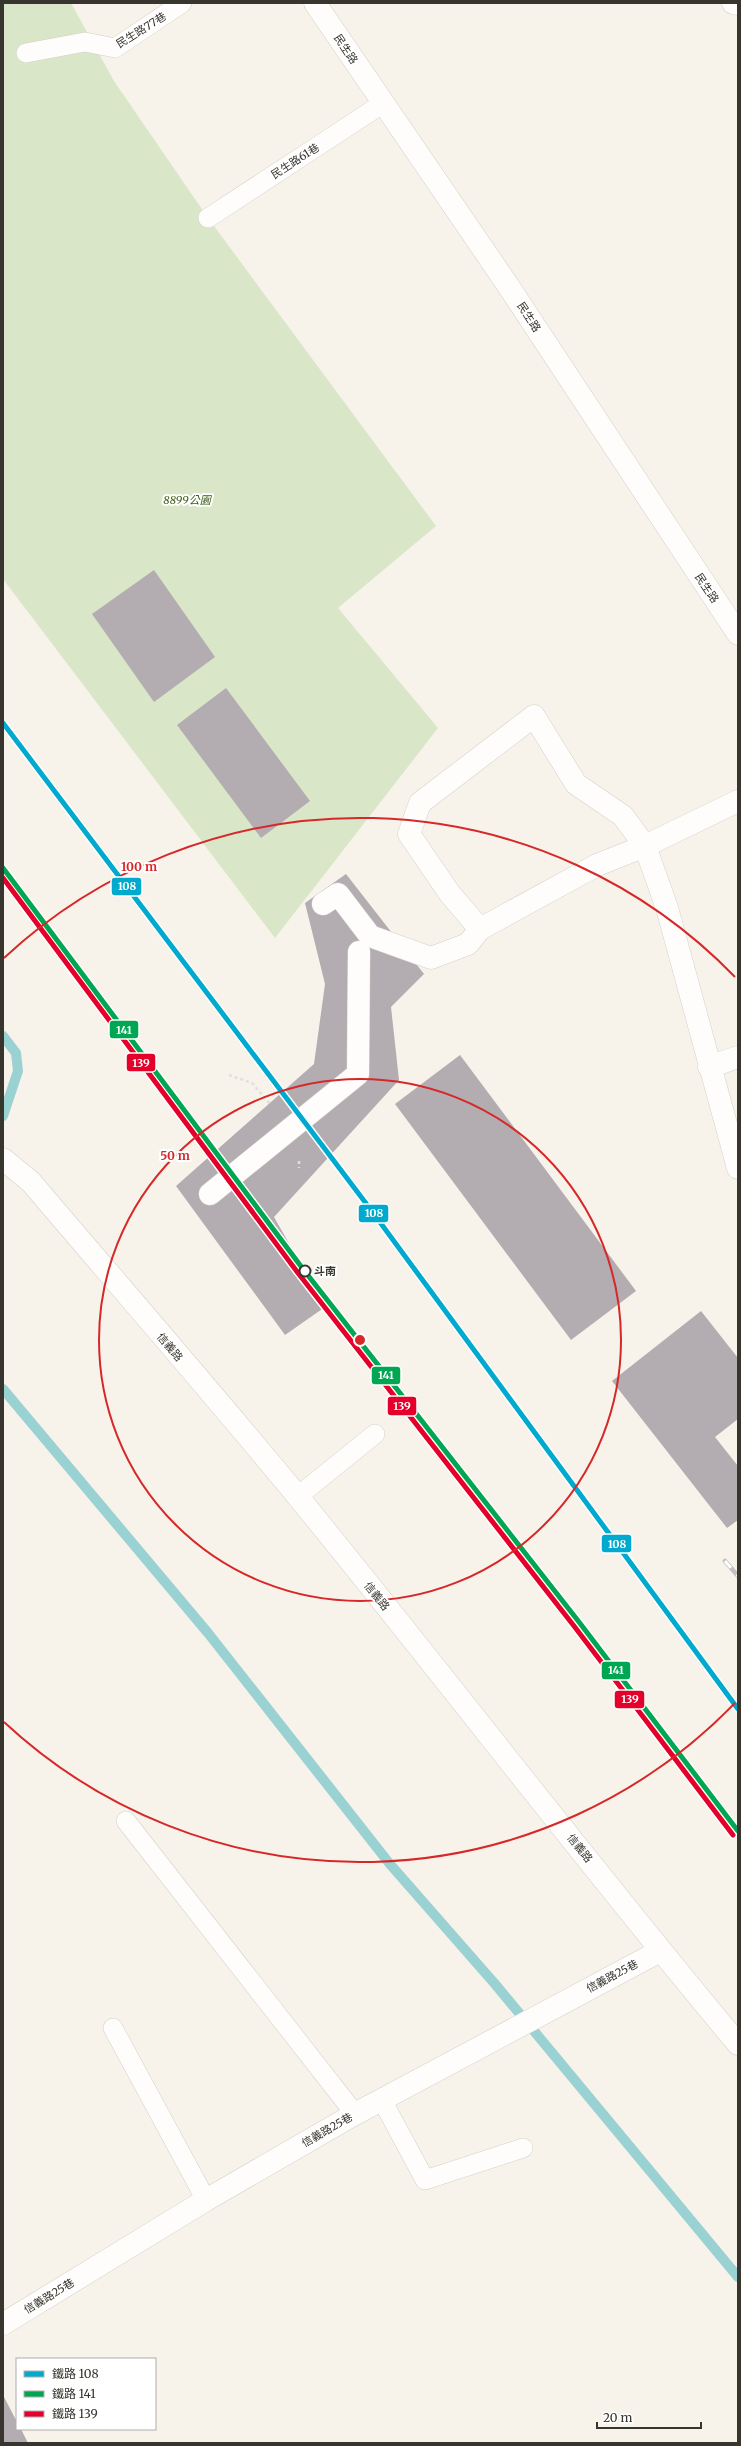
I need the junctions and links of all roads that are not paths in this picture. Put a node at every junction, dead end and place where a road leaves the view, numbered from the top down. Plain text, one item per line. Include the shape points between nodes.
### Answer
1 (182, 3) edge
2 (315, 3) edge
3 (733, 3) edge
4 (738, 4) edge
5 (26, 53) dead end
6 (382, 104) junction
7 (208, 218) dead end
8 (738, 634) edge
9 (738, 801) edge
10 (645, 846) junction
11 (323, 904) dead end
12 (480, 928) junction
13 (359, 952) dead end
14 (738, 1057) edge
15 (709, 1067) junction
16 (3, 1159) edge
17 (738, 1168) edge
18 (210, 1194) dead end
19 (375, 1434) dead end
20 (297, 1497) junction
21 (126, 1821) dead end
22 (660, 1951) junction
23 (113, 2028) dead end
24 (738, 2044) edge
25 (382, 2100) junction
26 (355, 2114) junction
27 (523, 2148) dead end
28 (206, 2200) junction
29 (3, 2324) edge

1 - 5 lane, 民生路77巷 via 115,48 85,42
2 - 6 street, 民生路
3 - 4 street
6 - 7 lane, 民生路61巷
6 - 8 street, 民生路 via 507,284
9 - 10 street
10 - 12 street via 597,865
10 - 12 street via 623,816 576,784 534,716 420,803 409,834 450,894
10 - 15 street via 667,908
11 - 12 street via 338,894 370,936 431,958 468,944
13 - 18 street via 358,1074
14 - 15 street
15 - 17 street
16 - 20 street, 信義路 via 30,1182
19 - 20 lane
20 - 22 street, 信義路 via 609,1884
21 - 26 lane
22 - 24 street, 信義路
22 - 25 street, 信義路25巷
23 - 28 lane
25 - 26 street, 信義路25巷
25 - 27 lane via 425,2180
26 - 28 street, 信義路25巷
28 - 29 street, 信義路25巷

